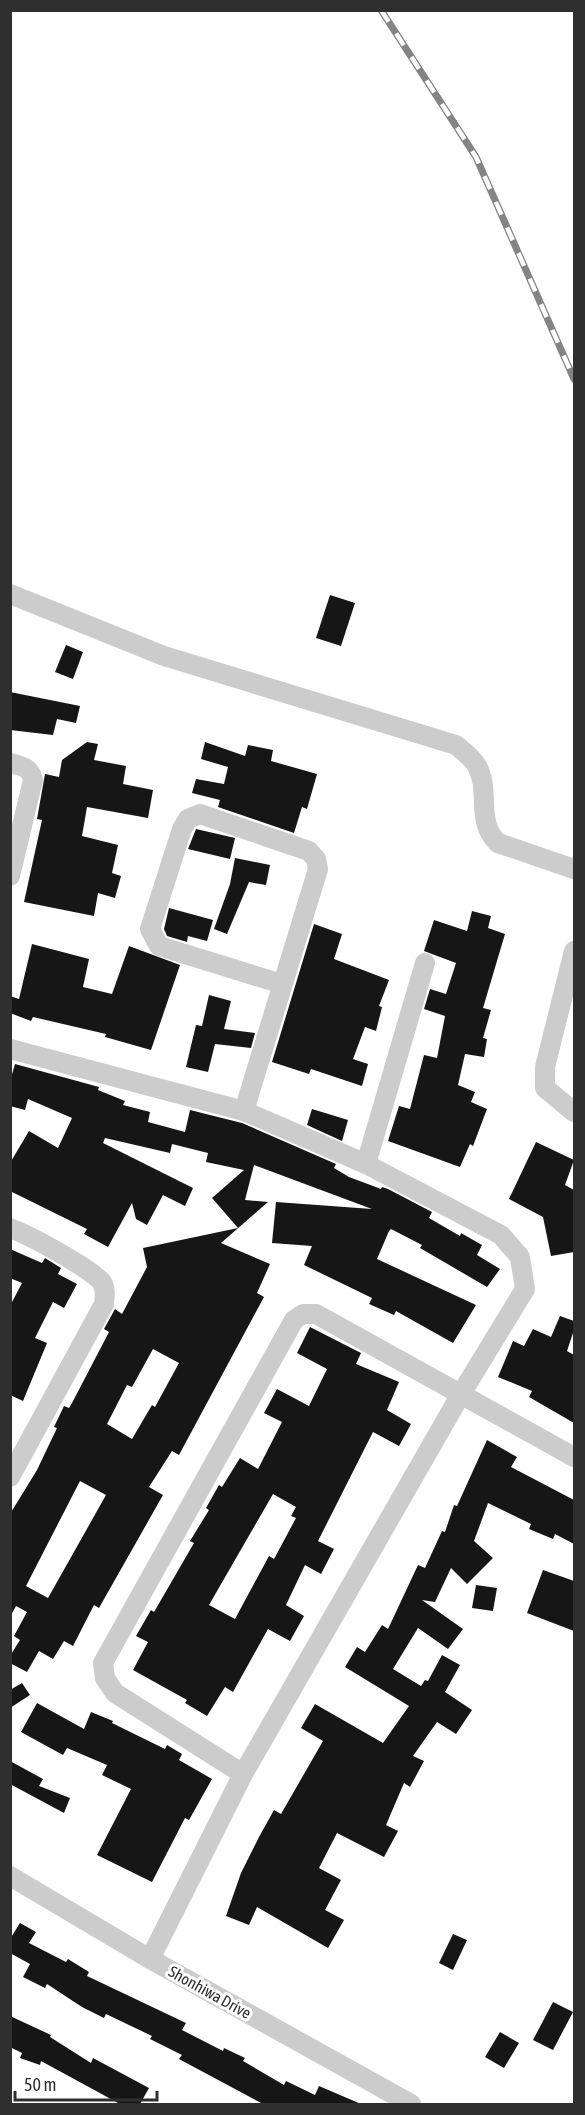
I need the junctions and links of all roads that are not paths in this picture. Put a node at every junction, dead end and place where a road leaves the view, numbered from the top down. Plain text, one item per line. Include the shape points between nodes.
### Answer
1 (10, 594) edge
2 (10, 763) edge
3 (574, 869) edge
4 (10, 876) edge
5 (574, 951) edge
6 (425, 963) dead end
7 (282, 984) junction
8 (10, 1049) edge
9 (244, 1111) junction
10 (574, 1112) edge
11 (366, 1164) junction
12 (10, 1228) edge
13 (461, 1394) junction
14 (574, 1457) edge
15 (10, 1477) edge
16 (243, 1774) junction
17 (10, 1876) edge
18 (150, 1959) junction
19 (381, 2098) edge
20 (411, 2104) edge

1 - 3 street via 164,656 456,745 476,764 483,782 489,834 498,843
2 - 4 street via 25,767 33,780
5 - 10 street via 545,1067 545,1088
6 - 11 street
7 - 7 street via 318,869 316,859 309,851 200,814 188,819 150,929 152,938 159,946
7 - 9 street
8 - 9 street
9 - 11 street
11 - 13 street via 501,1234 520,1257 525,1289
12 - 15 street via 65,1257 101,1281 106,1292 104,1304
13 - 14 street
13 - 16 street
13 - 16 street via 316,1314 303,1314 294,1320 103,1663 105,1678 115,1693
16 - 18 street
17 - 18 street, Shonhiwa Drive
18 - 19 street, Shonhiwa Drive
19 - 20 street, Shonhiwa Drive

